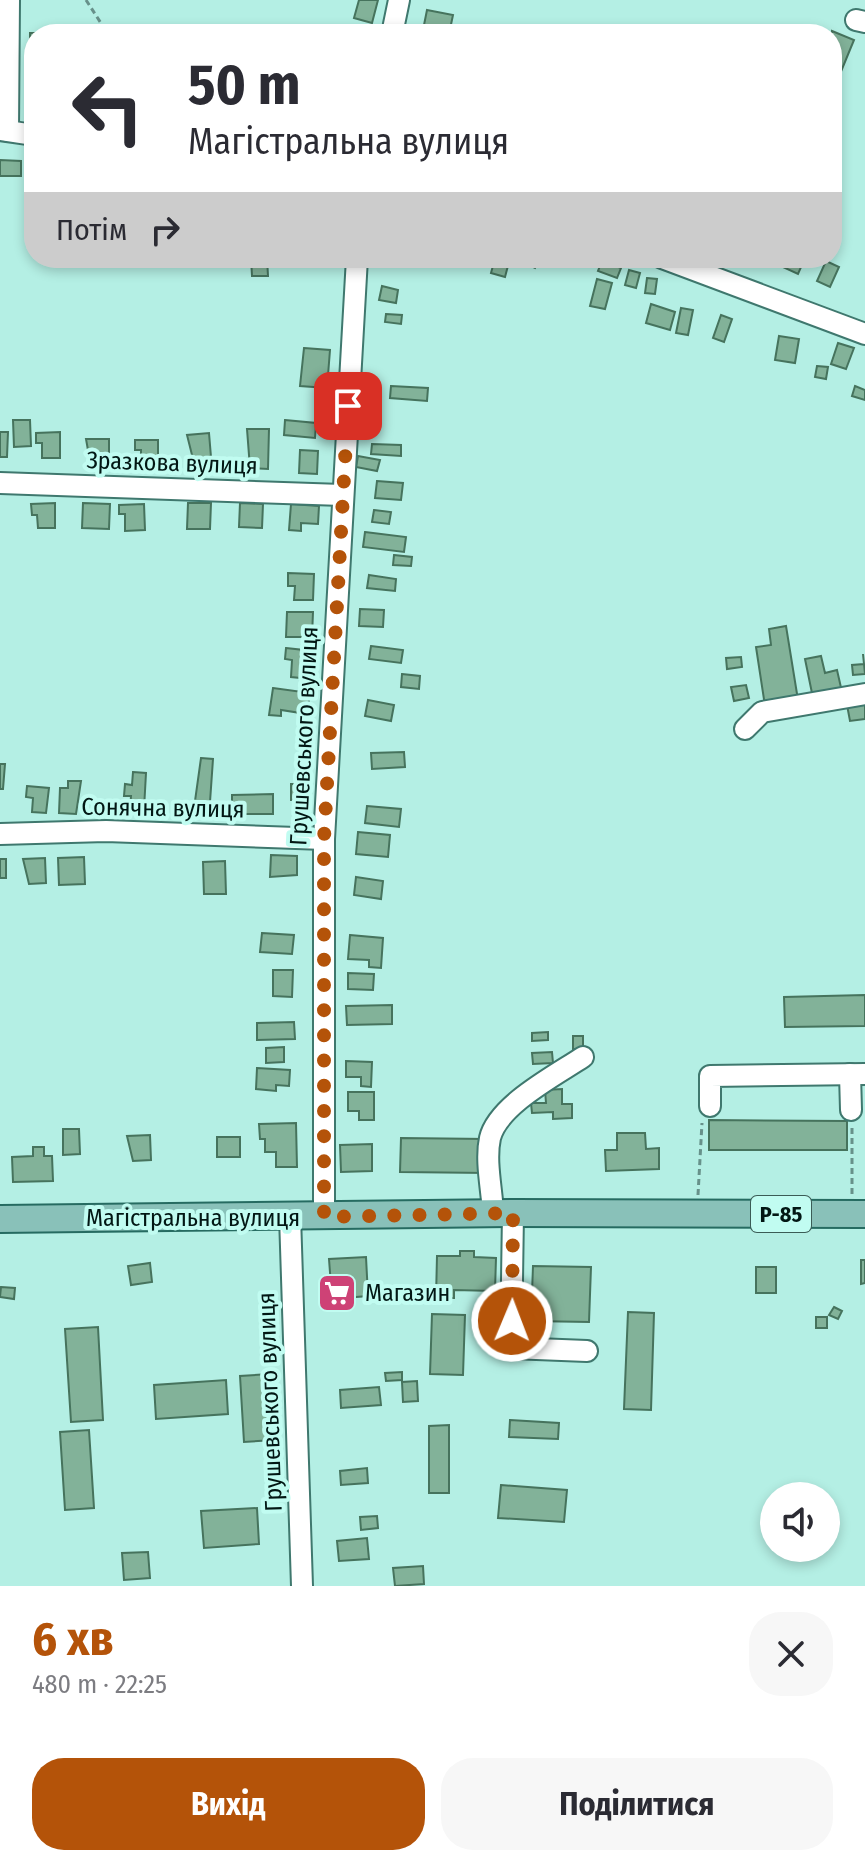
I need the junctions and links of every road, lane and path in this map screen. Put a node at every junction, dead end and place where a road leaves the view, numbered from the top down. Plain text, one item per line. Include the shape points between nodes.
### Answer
1 (9, 0) edge
2 (86, 0) edge
3 (399, 0) edge
4 (102, 24) edge
5 (394, 24) edge
6 (4, 130) edge
7 (24, 133) edge
8 (356, 268) edge
9 (689, 268) edge
10 (865, 334) edge
11 (0, 483) edge
12 (342, 495) junction
13 (865, 694) edge
14 (745, 729) dead end
15 (0, 834) edge
16 (324, 839) junction
17 (583, 1057) dead end
18 (858, 1074) edge
19 (710, 1106) joint
20 (851, 1110) joint
21 (503, 1213) junction
22 (686, 1214) junction
23 (858, 1214) edge
24 (290, 1216) junction
25 (324, 1217) junction
26 (0, 1219) edge
27 (587, 1351) dead end
28 (301, 1586) edge

1 - 6 street
2 - 4 path
3 - 5 street
6 - 7 street
8 - 12 street, Грушевського вулиця
9 - 10 street
11 - 12 street, Зразкова вулиця
12 - 16 street, Грушевського вулиця
13 - 14 street via 762,712
15 - 16 street, Сонячна вулиця via 106,831
16 - 25 street, Грушевського вулиця
17 - 21 street via 508,1109 494,1126 489,1142
18 - 19 street via 710,1076
18 - 20 street
19 - 22 path via 702,1118
20 - 23 path
21 - 22 main road, Магістральна вулиця / Р-85
21 - 25 main road, Магістральна вулиця / Р-85
21 - 27 street via 511,1348
22 - 23 main road, Магістральна вулиця / Р-85
24 - 25 main road, Магістральна вулиця / Р-85
24 - 26 main road, Магістральна вулиця / Р-85
24 - 28 street, Грушевського вулиця

